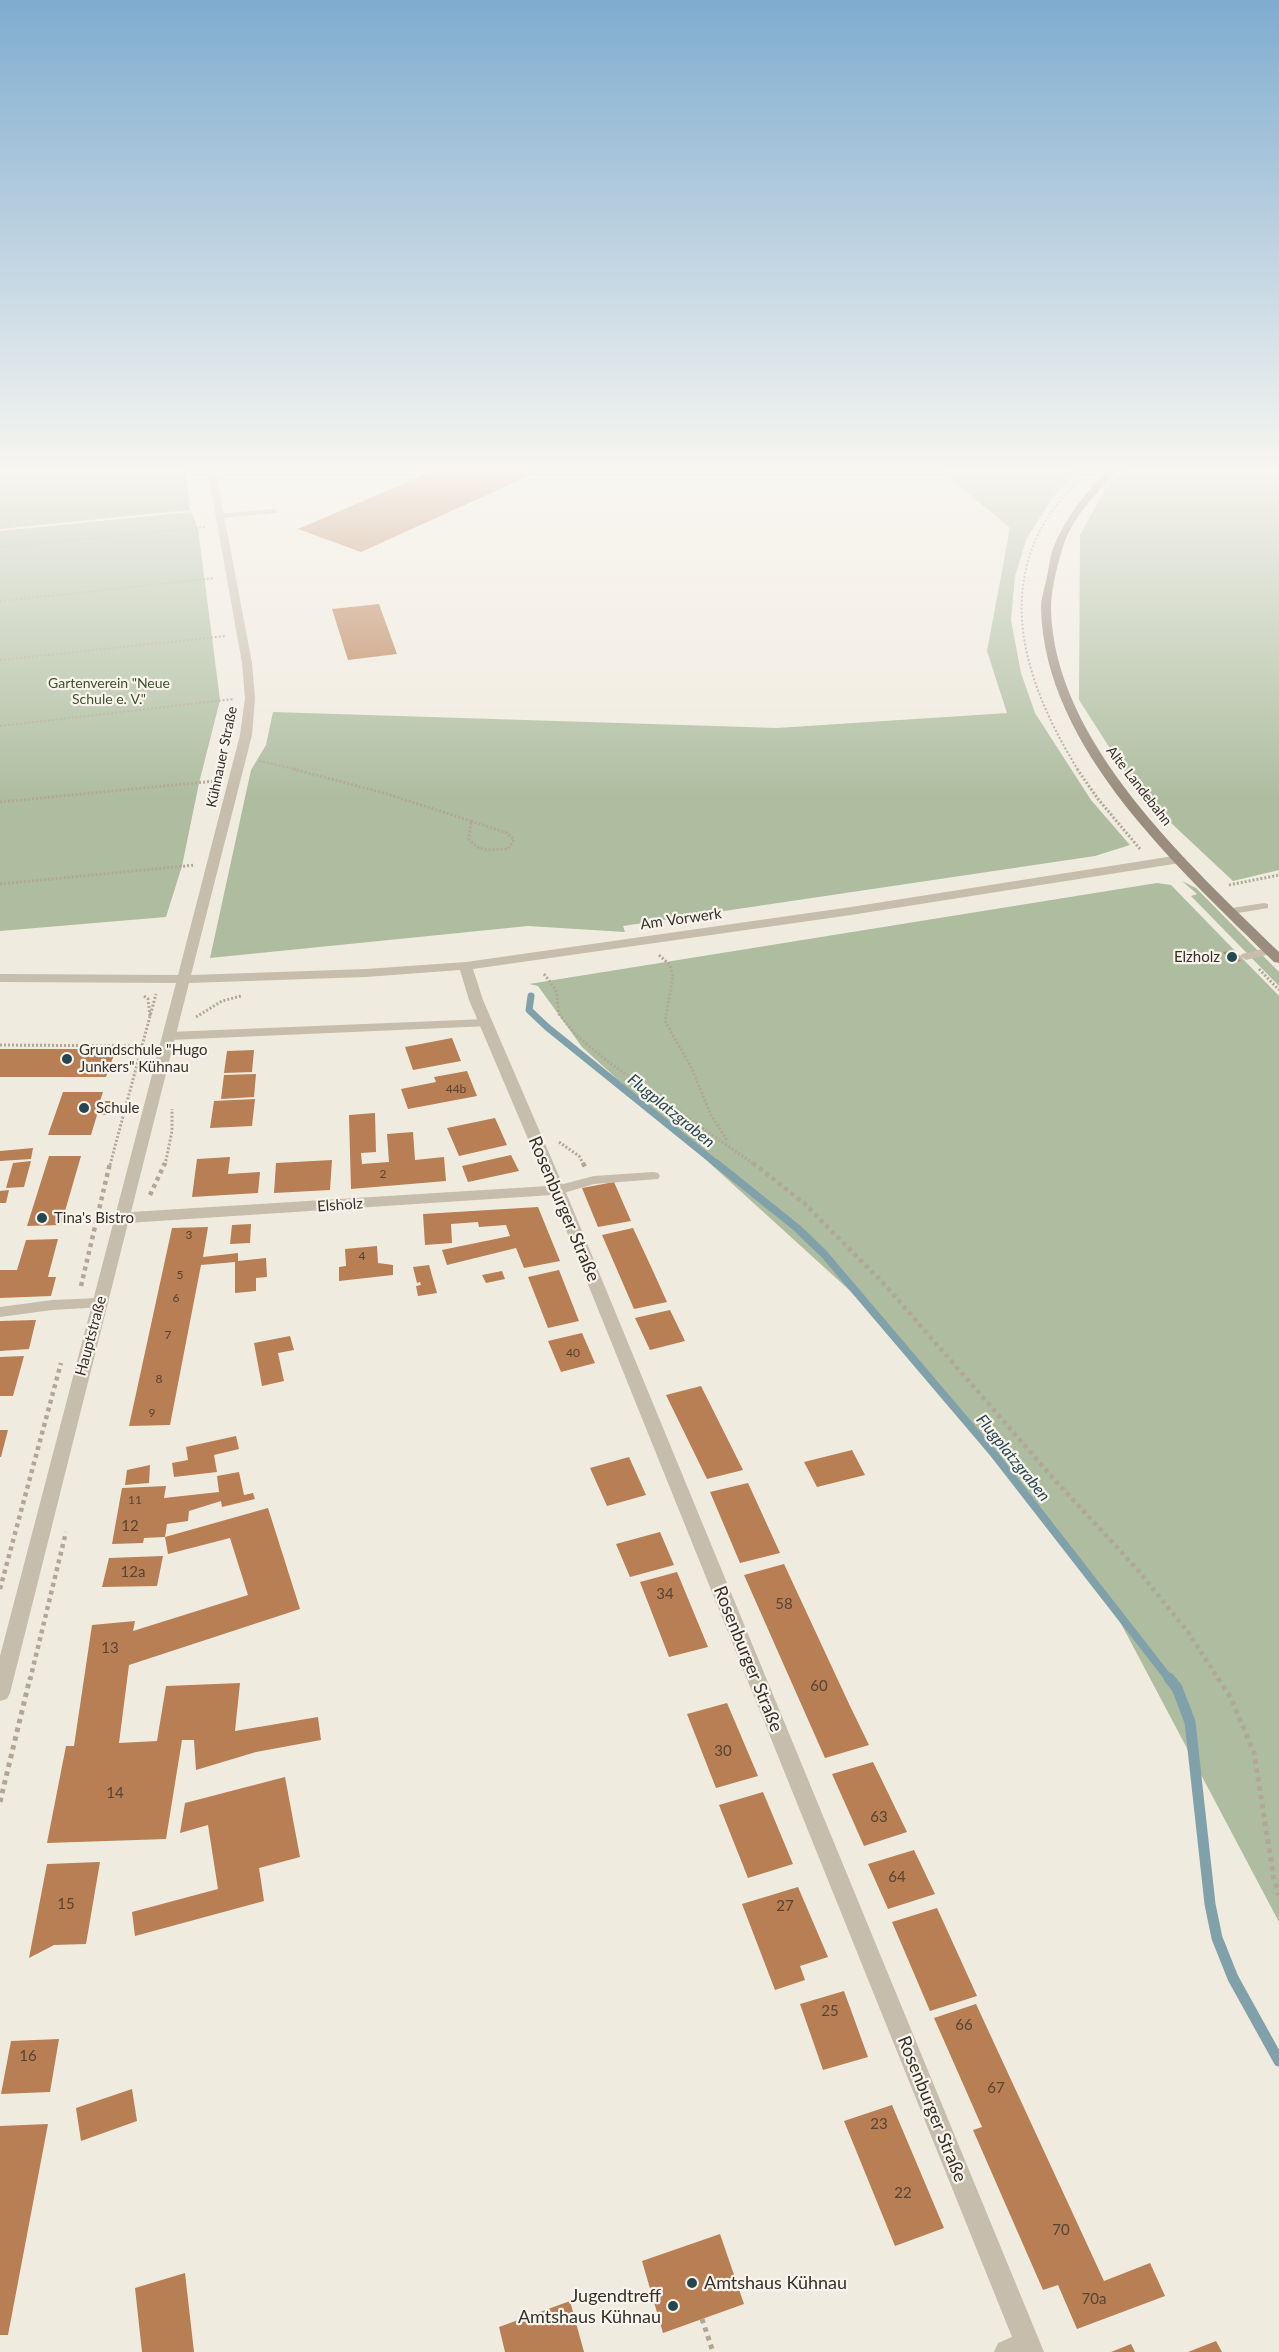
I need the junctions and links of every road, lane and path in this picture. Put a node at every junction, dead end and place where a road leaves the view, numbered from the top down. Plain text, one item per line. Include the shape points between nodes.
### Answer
1 (215, 578) edge
2 (231, 578) edge
3 (1050, 578) edge
4 (0, 601) edge
5 (242, 634) junction
6 (0, 660) edge
7 (250, 698) junction
8 (0, 726) edge
9 (241, 757) junction
10 (234, 780) junction
11 (0, 802) edge
12 (471, 820) junction
13 (1180, 859) junction
14 (213, 864) junction
15 (0, 884) edge
16 (1264, 906) dead end
17 (1232, 911) junction
18 (652, 940) junction
19 (1275, 955) edge
20 (1246, 956) dead end
21 (466, 966) junction
22 (544, 974) dead end
23 (0, 978) edge
24 (184, 980) junction
25 (486, 1023) junction
26 (169, 1036) junction
27 (0, 1045) edge
28 (143, 1046) dead end
29 (171, 1104) dead end
30 (530, 1130) junction
31 (730, 1145) junction
32 (653, 1176) dead end
33 (594, 1180) junction
34 (557, 1190) junction
35 (122, 1218) junction
36 (143, 1218) junction
37 (99, 1303) junction
38 (0, 1312) edge
39 (0, 1693) edge
40 (1279, 1895) edge
41 (702, 2319) dead end
42 (1022, 2349) edge
43 (713, 2352) edge

1 - 4 path
2 - 5 street, Kühnauer Straße
3 - 13 main road, Alte Landebahn via 1048,637 1061,686 1086,739 1126,798
5 - 6 path
5 - 7 street, Kühnauer Straße
7 - 8 path
7 - 9 street, Kühnauer Straße
9 - 10 street, Kühnauer Straße
9 - 12 path via 328,776
10 - 11 path
10 - 14 street, Kühnauer Straße
12 - 12 path via 507,833 514,840 508,849 491,852 475,848 469,839
13 - 17 main road, Alte Landebahn
13 - 18 street, Am Vorwerk
14 - 15 path
14 - 24 street, Kühnauer Straße
16 - 17 lane
17 - 19 main road, Alte Landebahn
18 - 21 street, Am Vorwerk
18 - 31 path via 673,976 664,1021
19 - 20 lane
21 - 24 street, Am Vorwerk
21 - 25 street, Rosenburger Straße
22 - 31 path via 556,990 559,1014 576,1035 607,1061
23 - 24 street, Am Vorwerk
24 - 26 street, Hauptstraße
25 - 26 lane
25 - 30 street, Rosenburger Straße
26 - 35 street, Hauptstraße
27 - 28 path
29 - 36 path via 174,1122 169,1149
30 - 33 path via 548,1134 579,1156
30 - 34 street, Rosenburger Straße
31 - 40 path via 805,1204 886,1286 1188,1632 1231,1698 1254,1753
32 - 33 lane
33 - 34 lane
34 - 36 street, Elsholz
34 - 42 street, Rosenburger Straße
35 - 36 street, Elsholz
35 - 37 street, Hauptstraße
37 - 38 lane
37 - 39 street, Hauptstraße
41 - 43 path

